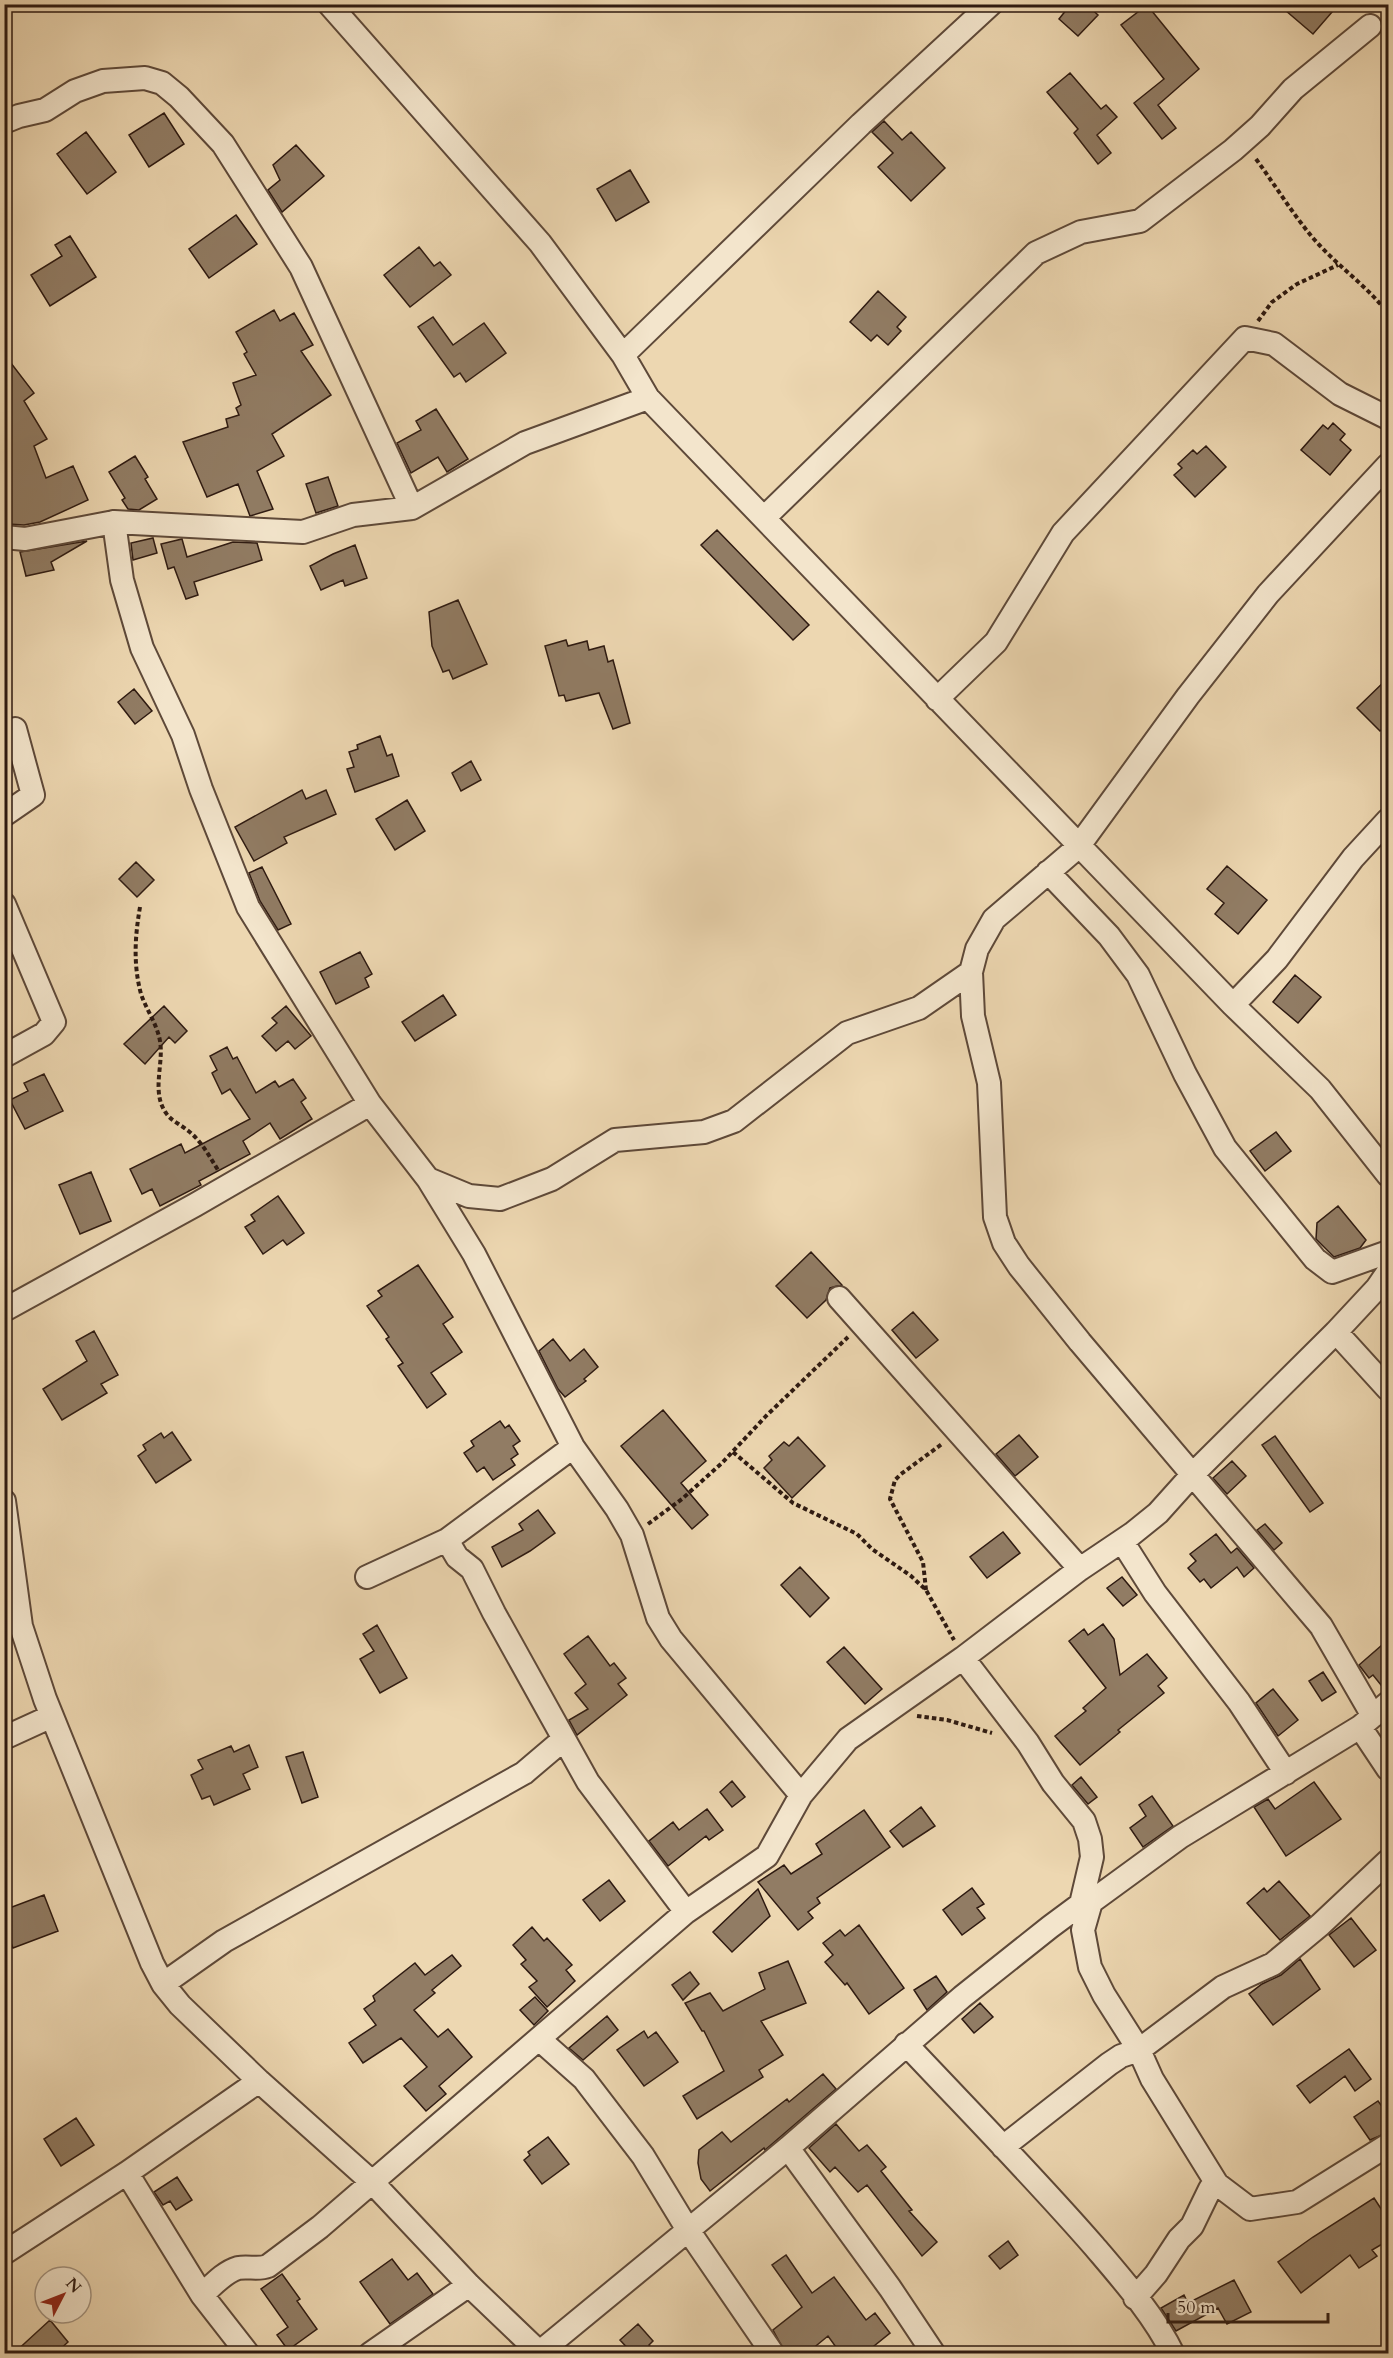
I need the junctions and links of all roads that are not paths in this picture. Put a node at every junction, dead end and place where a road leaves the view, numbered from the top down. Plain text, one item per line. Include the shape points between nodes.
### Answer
1 (329, 4) edge
2 (991, 4) edge
3 (1370, 26) dead end
4 (4, 122) edge
5 (624, 355) junction
6 (648, 398) junction
7 (1389, 418) edge
8 (1389, 465) edge
9 (412, 508) junction
10 (764, 518) junction
11 (114, 522) junction
12 (4, 537) edge
13 (937, 699) junction
14 (15, 729) dead end
15 (4, 815) edge
16 (1389, 820) edge
17 (1078, 847) junction
18 (1048, 872) junction
19 (4, 904) edge
20 (971, 972) junction
21 (1233, 1005) junction
22 (4, 1056) edge
23 (370, 1104) junction
24 (1389, 1175) edge
25 (428, 1179) junction
26 (1389, 1252) edge
27 (1389, 1272) edge
28 (839, 1298) dead end
29 (4, 1310) edge
30 (1336, 1332) junction
31 (1389, 1389) edge
32 (573, 1447) junction
33 (1193, 1474) junction
34 (4, 1501) edge
35 (447, 1540) junction
36 (1122, 1541) junction
37 (1080, 1569) junction
38 (367, 1577) dead end
39 (963, 1658) junction
40 (1374, 1715) edge
41 (52, 1716) junction
42 (4, 1738) edge
43 (564, 1739) junction
44 (1389, 1769) edge
45 (1286, 1773) junction
46 (801, 1795) junction
47 (1389, 1861) edge
48 (1086, 1903) junction
49 (686, 1912) junction
50 (163, 1984) junction
51 (539, 2039) junction
52 (906, 2044) junction
53 (1139, 2050) junction
54 (259, 2081) junction
55 (1389, 2145) edge
56 (1003, 2147) junction
57 (788, 2148) junction
58 (128, 2173) junction
59 (373, 2182) junction
60 (1217, 2184) junction
61 (688, 2230) junction
62 (4, 2253) edge
63 (469, 2285) junction
64 (202, 2295) junction
65 (1135, 2298) junction
66 (541, 2353) edge
67 (248, 2354) edge
68 (370, 2354) edge
69 (772, 2354) edge
70 (934, 2354) edge
71 (1173, 2354) edge

1 - 5 street via 540,243
2 - 5 street via 861,124
3 - 10 street via 1293,89 1243,141 1140,221 1081,232 1036,253
4 - 9 street via 45,110 75,91 103,81 145,78 162,83 179,97 223,144 301,267
5 - 6 street
6 - 9 street via 525,442
6 - 10 street
7 - 13 street via 1340,394 1274,344 1245,338 1063,533 996,642
8 - 17 street via 1268,594
9 - 11 street via 353,515 303,532
10 - 13 street
11 - 12 street via 24,539
11 - 23 street via 122,580 142,648 183,735 248,907
13 - 17 street
14 - 15 street via 33,795
16 - 21 street via 1353,858 1276,959
17 - 18 street
17 - 21 street
18 - 20 street via 994,919 977,949
18 - 26 street via 1109,936 1138,975 1225,1148 1315,1259 1332,1272
19 - 22 street via 54,1022 44,1034
20 - 25 street via 919,1008 847,1033 734,1120 704,1132 615,1140 552,1179 500,1199 469,1196
20 - 33 street via 973,1016 989,1083 995,1217 1004,1243 1073,1334
21 - 24 street via 1320,1089
23 - 25 street
23 - 29 street
25 - 32 street via 474,1254
27 - 30 street
28 - 37 street
30 - 31 street
30 - 33 street
32 - 35 street
32 - 46 street via 632,1535 658,1618 671,1640
33 - 36 street via 1158,1513
33 - 40 street via 1321,1626
34 - 41 street via 21,1626
35 - 38 street
35 - 43 street via 481,1584
36 - 37 street
36 - 45 street via 1155,1593 1239,1702
37 - 39 street
39 - 46 street via 848,1739
39 - 48 street via 1083,1821 1092,1857
40 - 44 street
40 - 45 street
41 - 42 street
41 - 50 street
43 - 49 street via 588,1782
43 - 50 street via 524,1773 224,1941
45 - 48 street via 1180,1837
46 - 49 street via 767,1856
47 - 53 street via 1273,1964 1223,1987
48 - 52 street via 979,1983
48 - 53 street via 1083,1930 1090,1967
49 - 51 street
50 - 54 street
51 - 59 street
51 - 61 street via 584,2079 643,2156
52 - 56 street
52 - 57 street
53 - 56 street via 1109,2064
53 - 60 street via 1152,2079
54 - 58 street
54 - 59 street
55 - 60 street via 1297,2202 1250,2209
56 - 65 street via 1063,2210
57 - 61 street
57 - 70 street
58 - 62 street
58 - 64 street
59 - 63 street
59 - 64 street via 268,2266 237,2268
60 - 65 street via 1210,2189 1192,2226
61 - 66 street
61 - 69 street
63 - 66 street
63 - 68 street
64 - 67 street
65 - 71 street

